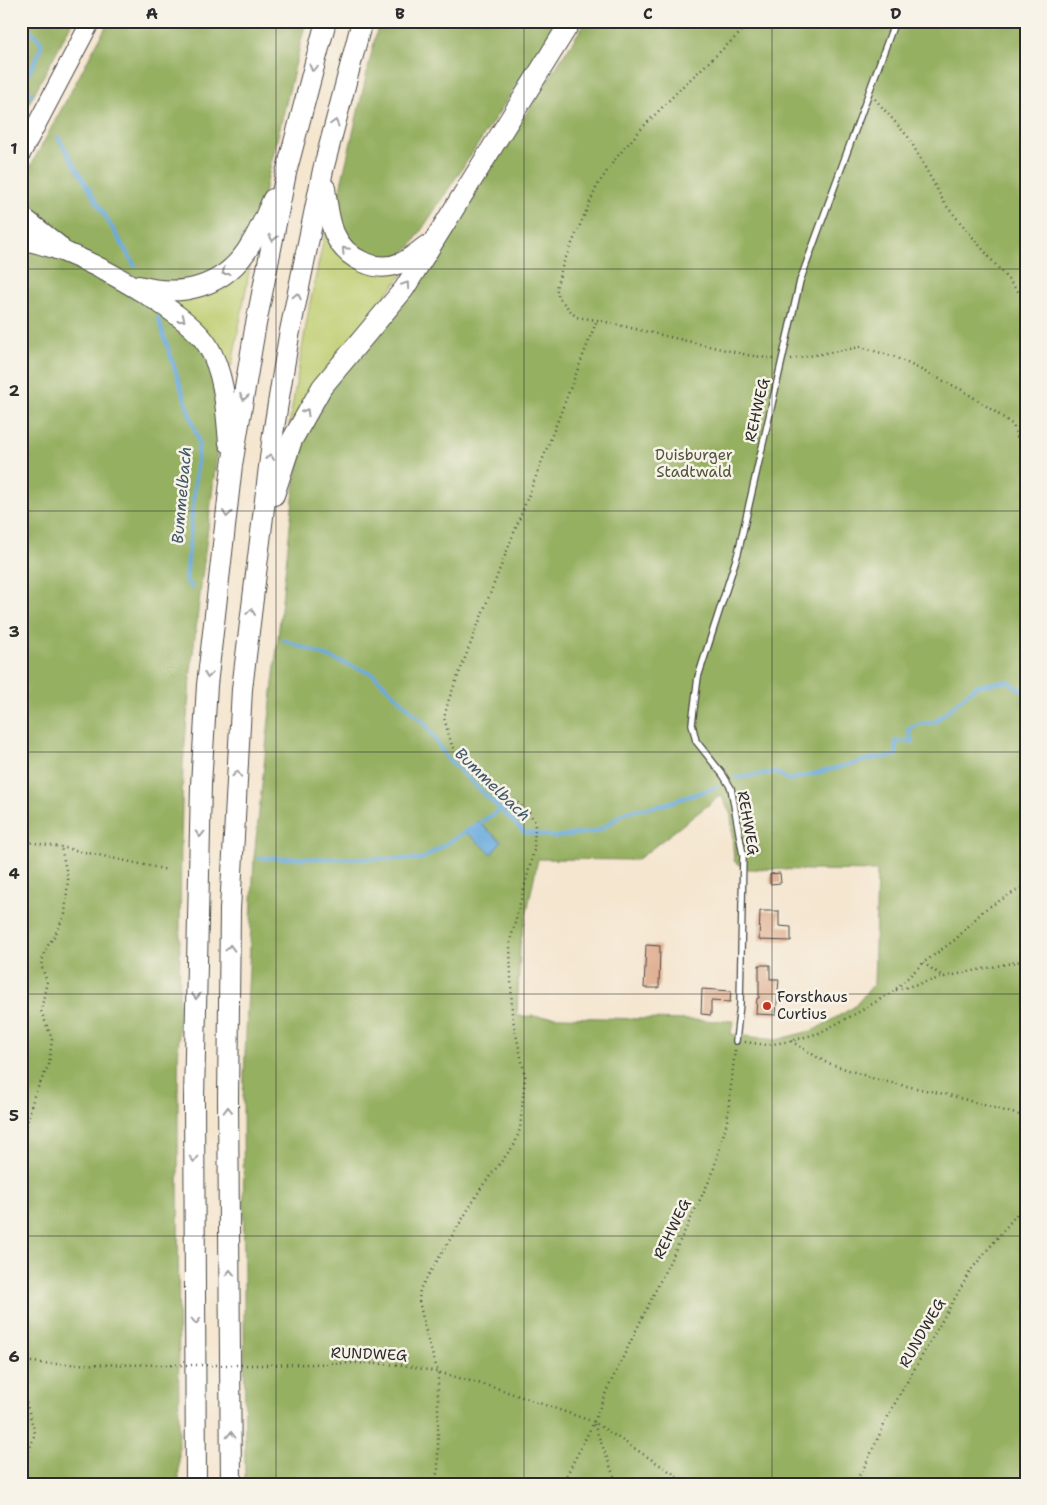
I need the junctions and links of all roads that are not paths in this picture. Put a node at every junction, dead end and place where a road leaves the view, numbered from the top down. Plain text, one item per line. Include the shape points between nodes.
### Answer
1 (91, 21) edge
2 (326, 21) edge
3 (362, 21) edge
4 (571, 21) edge
5 (895, 21) edge
6 (21, 154) edge
7 (323, 170) junction
8 (286, 172) junction
9 (21, 216) edge
10 (21, 239) edge
11 (433, 241) junction
12 (69, 253) junction
13 (126, 283) junction
14 (232, 465) junction
15 (259, 540) junction
16 (736, 1041) road end
17 (196, 1484) edge
18 (232, 1484) edge

1 - 6 main road
2 -> 8 highway
7 -> 3 highway
4 - 11 highway
5 - 16 lane, REHWEG via 800,281 738,554 698,677 692,724 696,741 731,788 743,855 740,1004
11 -> 7 highway via 404,262 388,266 373,267 351,257 339,245 329,221
15 -> 7 highway via 289,336
8 -> 13 highway via 250,246 213,282 177,291 154,290
8 -> 14 highway
9 - 12 highway
10 - 12 highway
15 -> 11 highway via 292,440 304,416 322,387 404,289
12 - 13 highway
13 -> 14 highway via 189,325 207,345 223,390
14 -> 17 highway via 207,685 201,785 194,1098
18 -> 15 highway via 228,1109 230,910 242,689

